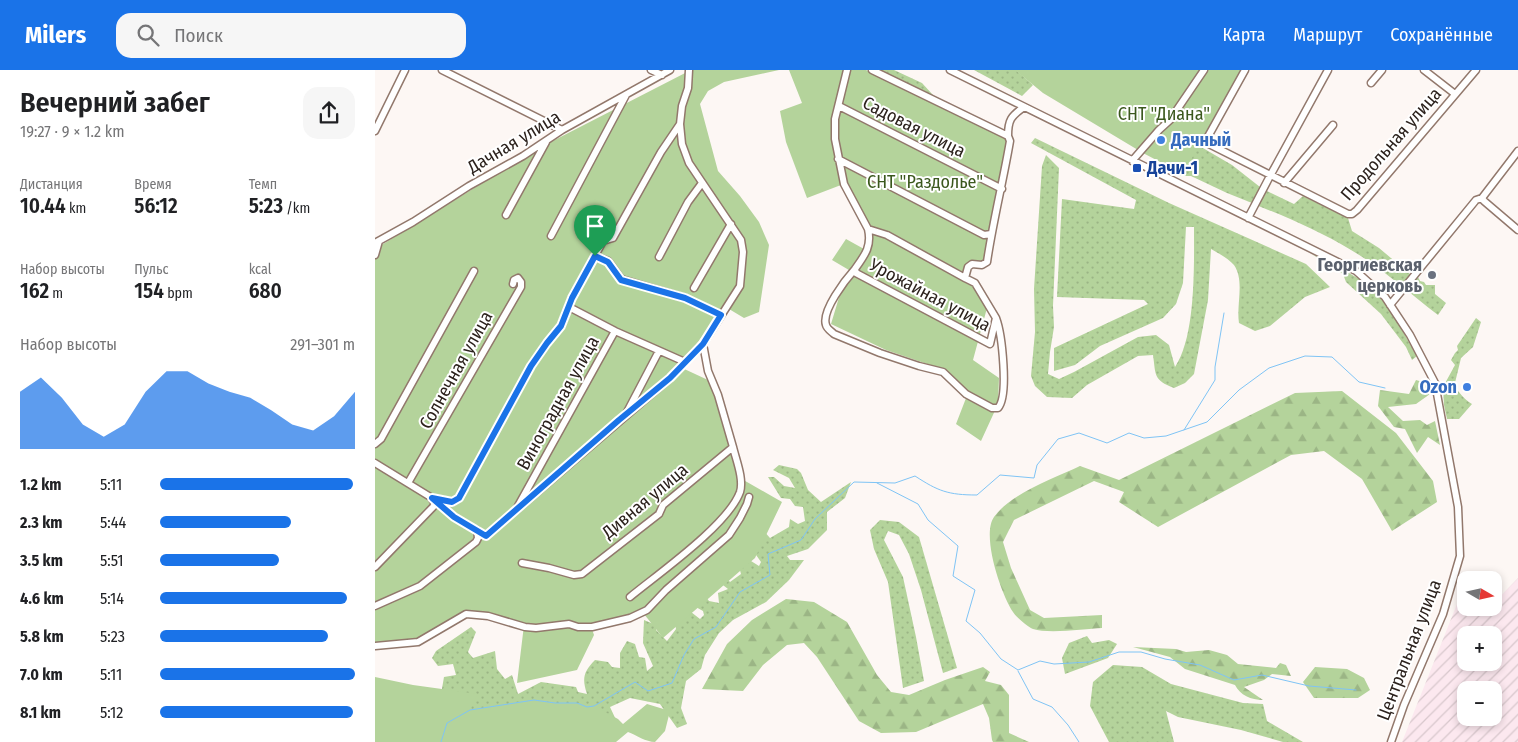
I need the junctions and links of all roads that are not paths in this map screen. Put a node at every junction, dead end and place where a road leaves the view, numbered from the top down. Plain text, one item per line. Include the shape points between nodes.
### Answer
1 (405, 70) edge
2 (442, 70) edge
3 (651, 70) edge
4 (670, 70) edge
5 (689, 70) edge
6 (847, 70) edge
7 (872, 70) edge
8 (950, 70) edge
9 (1204, 70) edge
10 (1245, 70) edge
11 (1328, 70) edge
12 (1382, 70) edge
13 (1424, 70) edge
14 (1476, 70) edge
15 (662, 75) junction
16 (1371, 83) dead end
17 (627, 94) junction
18 (1455, 94) junction
19 (839, 106) junction
20 (1023, 107) junction
21 (680, 124) junction
22 (1333, 125) dead end
23 (563, 130) junction
24 (375, 131) edge
25 (1008, 136) junction
26 (547, 141) junction
27 (1518, 152) edge
28 (838, 159) junction
29 (1132, 161) junction
30 (1269, 176) junction
31 (701, 183) junction
32 (1284, 183) junction
33 (1002, 189) junction
34 (1481, 198) junction
35 (507, 215) dead end
36 (1248, 218) junction
37 (731, 224) junction
38 (868, 229) junction
39 (1518, 230) edge
40 (991, 234) junction
41 (551, 236) dead end
42 (377, 242) edge
43 (375, 255) edge
44 (595, 256) junction
45 (659, 256) dead end
46 (855, 269) junction
47 (474, 271) dead end
48 (965, 278) junction
49 (513, 284) dead end
50 (694, 288) dead end
51 (1390, 305) junction
52 (569, 307) junction
53 (721, 315) junction
54 (996, 318) junction
55 (615, 331) junction
56 (703, 344) junction
57 (659, 351) junction
58 (685, 362) junction
59 (625, 415) junction
60 (375, 444) edge
61 (733, 447) junction
62 (375, 464) edge
63 (407, 483) junction
64 (749, 497) dead end
65 (432, 498) junction
66 (516, 509) junction
67 (477, 530) junction
68 (522, 563) dead end
69 (375, 568) edge
70 (630, 597) dead end
71 (375, 606) edge
72 (375, 646) edge
73 (1391, 742) edge

1 - 24 street
2 - 23 street
3 - 15 street
4 - 15 street, Дачная улица
5 - 21 street
6 - 19 street
7 - 25 street
8 - 20 street, Центральная улица
9 - 29 street via 1170,120
10 - 30 street via 1205,142
11 - 30 street
12 - 16 street
13 - 18 street
14 - 18 street, Продольная улица
15 - 17 street, Дачная улица
17 - 23 street, Дачная улица
17 - 41 street
18 - 32 street, Продольная улица via 1352,214
19 - 28 street via 835,119
19 - 33 street, Садовая улица
20 - 25 street via 1013,114 1008,124
20 - 29 street, Центральная улица
21 - 31 street via 682,144
21 - 44 street via 613,238 603,241
22 - 32 street
23 - 26 street, Дачная улица
25 - 33 street via 1010,142
26 - 35 street
26 - 42 street, Дачная улица
27 - 34 street
28 - 38 street via 844,184
28 - 40 street via 984,235
29 - 36 street, Центральная улица
30 - 32 street
30 - 36 street
31 - 37 street
31 - 45 street
33 - 40 street
34 - 39 street
34 - 51 street via 1476,200
36 - 51 street, Центральная улица via 1356,271
37 - 50 street
37 - 53 street via 741,240 743,270 740,286
38 - 46 street, Урожайная улица via 871,240
38 - 48 street, Урожайная улица via 887,235
40 - 48 street via 987,262 972,264
42 - 43 street
44 - 52 street
44 - 53 street via 608,262 621,280 685,298
46 - 54 street, Урожайная улица via 861,276 990,344
46 - 54 street via 836,295 826,317 825,324 829,329 880,353 943,372 966,394 992,408 998,408 1003,396 1003,362
47 - 60 street via 381,439
48 - 54 street, Урожайная улица via 975,283
49 - 63 street, Солнечная улица via 518,278 521,287
51 - 73 street, Центральная улица via 1435,383 1458,507 1460,556 1443,614
52 - 55 street, Виноградная улица
52 - 65 street via 561,326 531,366 459,498 452,502
53 - 56 street
55 - 57 street
55 - 66 street, Виноградная улица
56 - 58 street
56 - 61 street via 708,371
57 - 58 street
57 - 59 street
58 - 59 street
59 - 66 street
61 - 68 street, Дивная улица via 663,505 659,514 582,574 573,575
61 - 70 street via 740,490 733,506 706,534
62 - 63 street
63 - 65 street
64 - 72 street via 729,535 647,610 629,618 592,627 569,624 536,628 489,616 466,614 418,642
65 - 67 street via 454,517
65 - 69 street via 433,507
66 - 67 street via 486,536
67 - 71 street via 476,542 420,586

